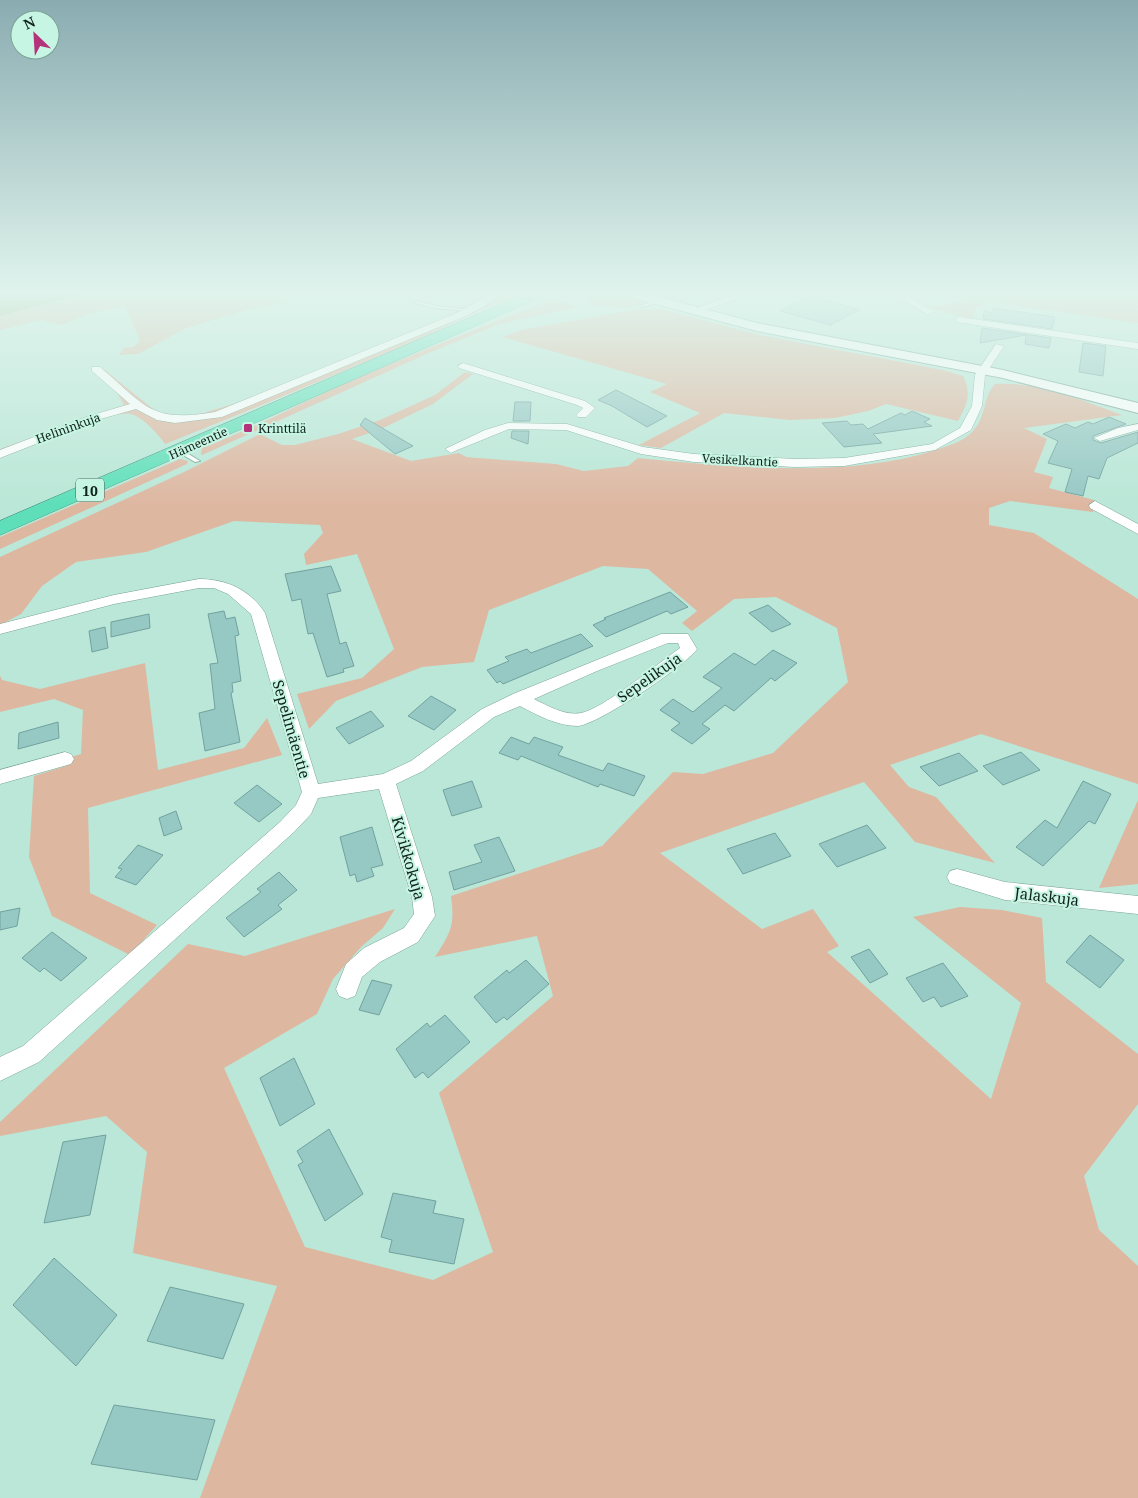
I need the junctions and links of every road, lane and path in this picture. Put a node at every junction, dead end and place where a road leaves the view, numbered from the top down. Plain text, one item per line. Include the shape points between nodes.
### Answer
1 (338, 365) edge
2 (377, 365) edge
3 (966, 365) edge
4 (986, 365) edge
5 (464, 366) dead end
6 (984, 368) junction
7 (96, 369) dead end
8 (501, 388) dead end
9 (136, 406) junction
10 (1138, 408) edge
11 (582, 414) junction
12 (567, 427) junction
13 (1138, 427) edge
14 (1100, 438) dead end
15 (452, 449) dead end
16 (180, 451) junction
17 (0, 454) edge
18 (197, 461) dead end
19 (1095, 505) dead end
20 (0, 529) edge
21 (1138, 530) edge
22 (0, 629) edge
23 (519, 698) junction
24 (65, 759) dead end
25 (0, 777) edge
26 (386, 781) junction
27 (311, 792) junction
28 (957, 877) dead end
29 (1138, 905) edge
30 (347, 989) dead end
31 (0, 1069) edge

1 - 9 street via 218,415 179,422 162,420
2 - 16 highway, Hämeentie / 10
3 - 6 street
4 - 6 street, Vesikelkantie
5 - 11 street via 590,408
6 - 10 street
6 - 12 street, Vesikelkantie via 980,375 977,406 965,430 934,447 844,462 694,458 641,450
7 - 9 street
8 - 11 street
9 - 17 street, Helininkuja via 93,418
11 - 12 street
12 - 15 street, Vesikelkantie via 508,426
13 - 14 street
16 - 18 lane
16 - 20 highway, Hämeentie / 10
19 - 21 street
22 - 27 street, Sepelimäentie via 99,602 172,588 213,584 228,588 245,598 258,613
23 - 23 street, Sepelikuja via 666,638 683,638 689,649 585,719 563,718
23 - 26 street, Sepelikuja via 488,713 417,766
24 - 25 street
26 - 27 street, Sepelikuja
26 - 30 street, Kivikkokuja via 422,897 424,916 411,935 372,955 354,971
27 - 31 street, Sepelimäentie via 304,809 286,827 31,1054
28 - 29 street, Jalaskuja via 1005,891

